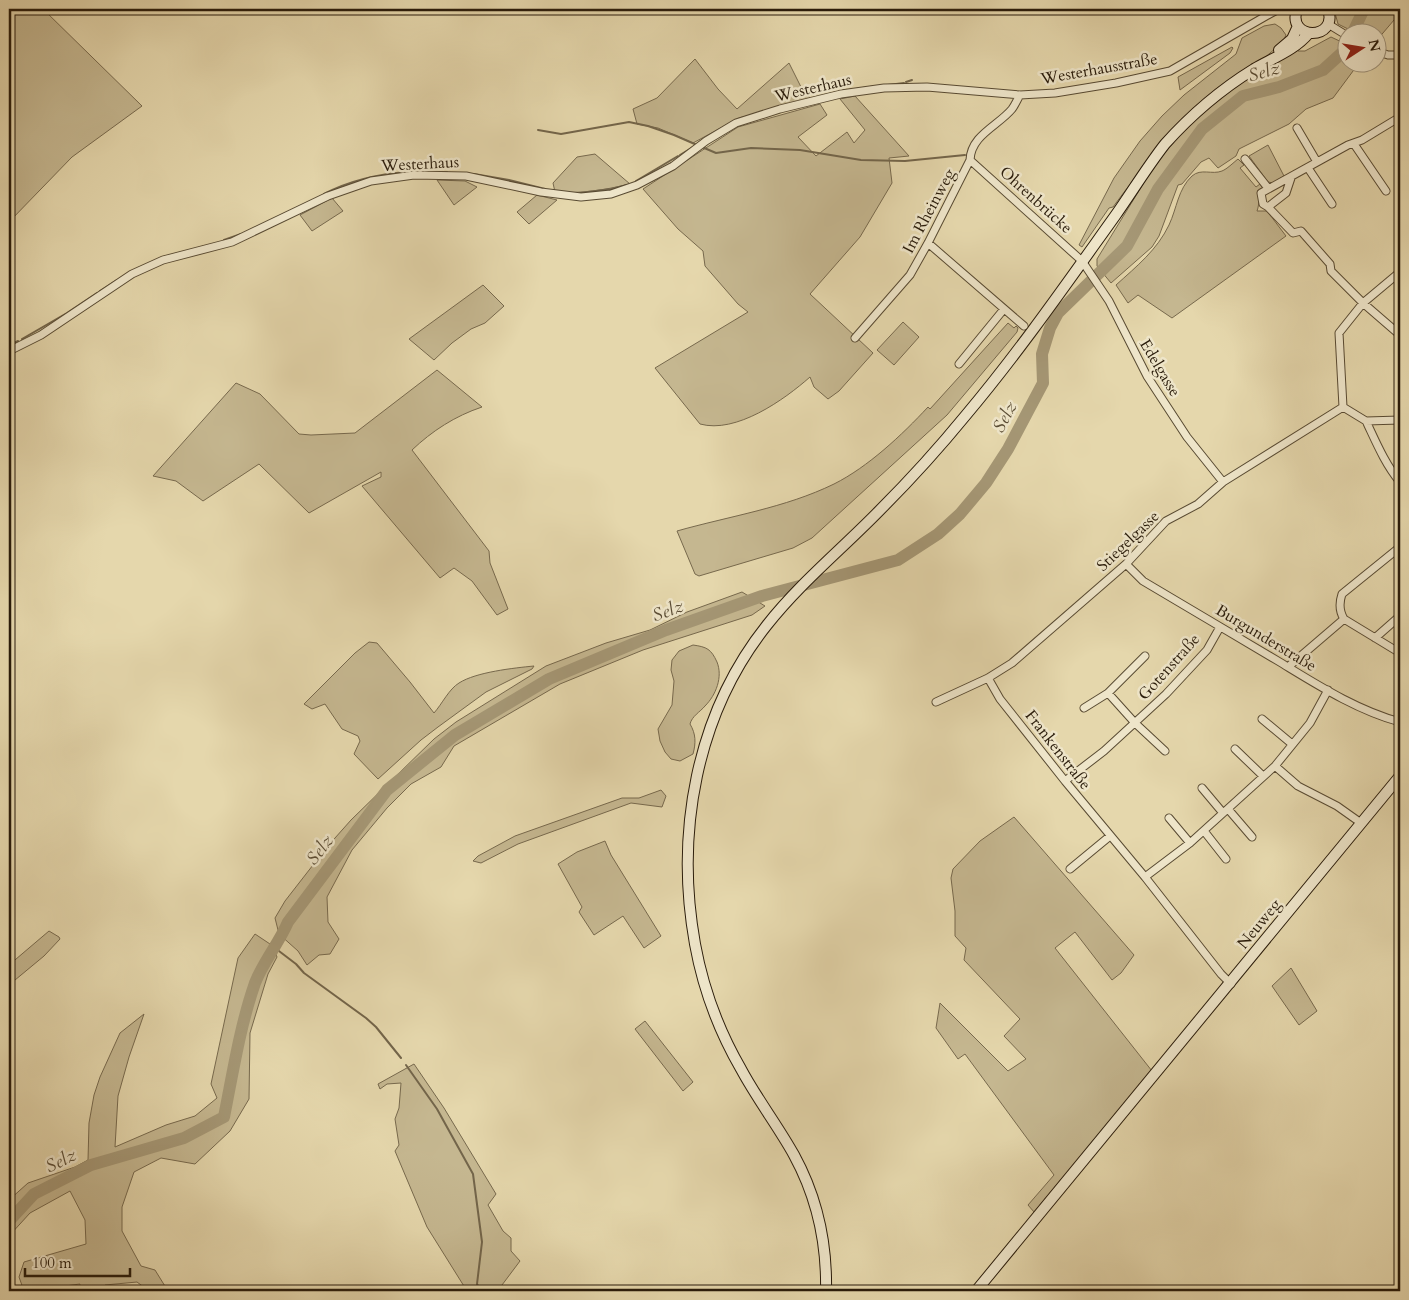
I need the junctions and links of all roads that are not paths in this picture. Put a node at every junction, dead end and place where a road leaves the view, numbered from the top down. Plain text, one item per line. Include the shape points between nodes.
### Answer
1 (1279, 9) edge
2 (1285, 9) edge
3 (1328, 9) edge
4 (1296, 12) edge
5 (1328, 24) junction
6 (1298, 26) junction
7 (1336, 29) edge
8 (1309, 33) junction
9 (1386, 54) edge
10 (1400, 55) edge
11 (1255, 69) junction
12 (907, 87) joint
13 (1020, 95) junction
14 (1400, 117) edge
15 (1297, 128) dead end
16 (1354, 144) junction
17 (1245, 159) dead end
18 (970, 160) junction
19 (1317, 162) junction
20 (1308, 168) junction
21 (1290, 178) junction
22 (1268, 188) junction
23 (1386, 191) dead end
24 (1332, 204) dead end
25 (1268, 207) junction
26 (928, 243) junction
27 (1082, 261) junction
28 (1400, 272) edge
29 (1363, 304) junction
30 (1004, 308) junction
31 (1024, 326) dead end
32 (1400, 336) edge
33 (856, 338) dead end
34 (9, 351) edge
35 (959, 364) dead end
36 (1342, 407) junction
37 (1400, 420) edge
38 (1366, 421) junction
39 (1223, 482) junction
40 (1400, 482) edge
41 (1400, 547) edge
42 (1126, 564) junction
43 (1400, 616) edge
44 (1344, 619) junction
45 (1220, 627) junction
46 (1375, 638) junction
47 (1400, 653) edge
48 (1146, 656) dead end
49 (1288, 667) junction
50 (988, 678) junction
51 (1328, 690) junction
52 (1108, 693) junction
53 (936, 702) dead end
54 (1084, 708) dead end
55 (1262, 719) dead end
56 (1400, 722) edge
57 (1135, 723) junction
58 (1292, 744) junction
59 (1235, 749) dead end
60 (1165, 751) dead end
61 (1274, 766) junction
62 (1263, 776) junction
63 (1400, 776) edge
64 (1065, 782) junction
65 (1202, 788) dead end
66 (1226, 811) junction
67 (1169, 818) dead end
68 (1361, 823) junction
69 (1204, 831) junction
70 (1110, 836) junction
71 (1252, 837) dead end
72 (1190, 843) junction
73 (1226, 859) dead end
74 (1070, 869) dead end
75 (1145, 877) junction
76 (1231, 984) junction
77 (826, 1291) edge
78 (976, 1291) edge

1 - 2 street, Westerhausstraße
1 - 4 street
1 - 13 street, Westerhausstraße via 1170,71 1116,83
3 - 5 main road
4 - 6 main road
5 - 7 street
5 - 8 main road via 1320,32
6 - 8 main road
6 - 11 main road via 1292,39
8 - 11 main road via 1297,45
9 - 10 street
11 - 27 main road via 1210,100 1176,132
12 - 13 street, Westerhausstraße
12 - 34 street, Westerhaus via 841,94 736,123 673,166 638,185 611,194 581,197 466,176 414,175 371,181 328,196 232,242 163,260 132,274 41,335
13 - 18 street, Im Rheinweg via 1013,109 980,137
14 - 16 street
15 - 19 street
16 - 19 street
16 - 23 street
17 - 22 street
18 - 26 street, Im Rheinweg
18 - 27 street, Ohrenbrücke
19 - 20 street
20 - 21 street
20 - 24 street
21 - 22 street
21 - 25 street via 1286,193
22 - 25 street via 1261,193 1261,201
25 - 29 street via 1293,233 1301,231 1330,264 1332,272
26 - 30 street
26 - 33 street, Im Rheinweg via 910,275
27 - 39 street, Edelgasse via 1102,289 1147,376 1187,437
27 - 77 main road via 965,417 902,488 795,592 769,622 725,692 710,728 695,784 688,829 688,871 690,916 701,970 730,1050 794,1154 807,1183 821,1228
28 - 29 street
29 - 32 street
29 - 36 street via 1339,333
30 - 31 street
30 - 35 street
36 - 38 street
36 - 39 street, Stiegelgasse
37 - 38 street
38 - 40 street
39 - 42 street, Stiegelgasse via 1198,504 1166,521
41 - 44 street via 1342,594 1340,606
42 - 45 street, Burgunderstraße via 1143,581
42 - 50 street, Stiegelgasse via 1012,663
43 - 46 street
44 - 46 street
44 - 49 street
45 - 49 street, Burgunderstraße
45 - 57 street, Gotenstraße via 1207,650
46 - 47 street
48 - 52 street, Gotenstraße
49 - 51 street, Burgunderstraße
50 - 53 street, Stiegelgasse
50 - 64 street, Frankenstraße via 1000,699
51 - 56 street, Burgunderstraße
51 - 58 street via 1310,723
52 - 54 street, Gotenstraße
52 - 57 street, Gotenstraße
55 - 58 street
57 - 60 street, Gotenstraße
57 - 64 street, Gotenstraße
58 - 61 street
59 - 62 street
61 - 62 street
61 - 68 street via 1298,786 1337,806
62 - 66 street
63 - 68 main road, Neuweg
64 - 70 street, Frankenstraße
65 - 66 street
66 - 69 street
66 - 71 street
67 - 72 street
68 - 76 main road, Neuweg
69 - 72 street
69 - 73 street
70 - 74 street
70 - 75 street, Frankenstraße
72 - 75 street
75 - 76 street, Frankenstraße
76 - 78 main road, Neuweg

